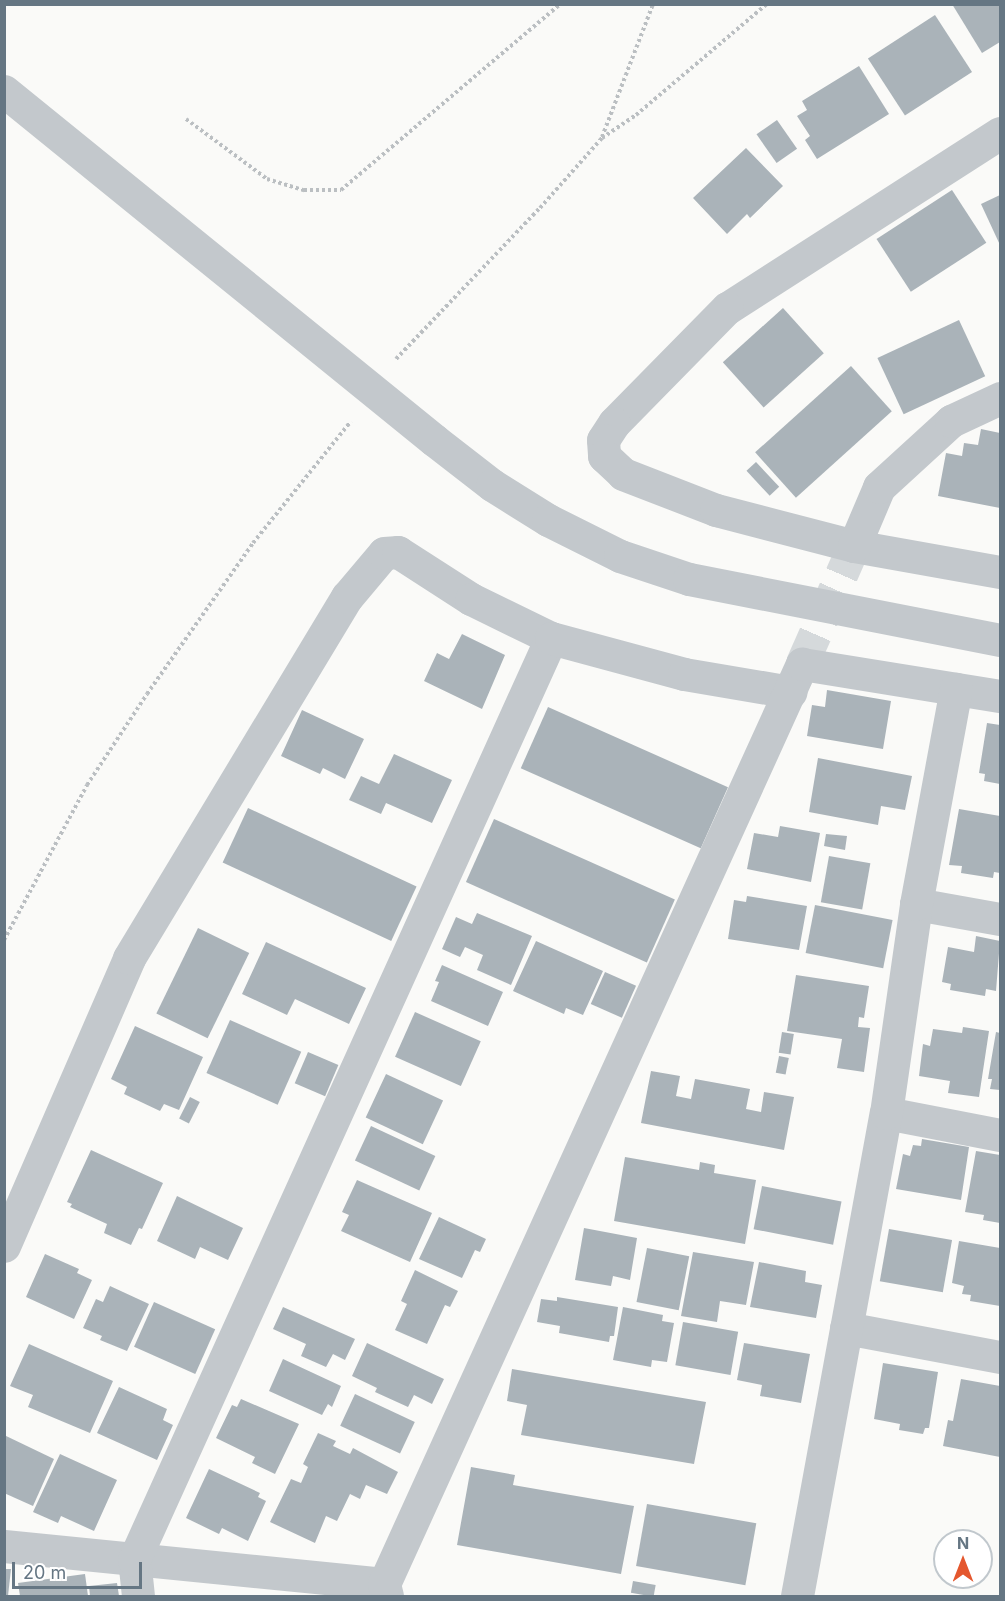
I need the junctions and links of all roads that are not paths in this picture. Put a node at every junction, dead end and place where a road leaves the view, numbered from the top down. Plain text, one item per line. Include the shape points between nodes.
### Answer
1 (4, 91) edge
2 (1000, 133) edge
3 (1000, 398) edge
4 (854, 546) junction
5 (1000, 572) edge
6 (551, 638) junction
7 (1000, 640) edge
8 (956, 689) junction
9 (790, 692) junction
10 (1000, 696) edge
11 (916, 904) junction
12 (1000, 919) edge
13 (886, 1113) junction
14 (1000, 1135) edge
15 (4, 1246) edge
16 (846, 1328) junction
17 (1000, 1357) edge
18 (4, 1546) edge
19 (134, 1560) junction
20 (386, 1590) edge
21 (138, 1596) edge
22 (798, 1596) edge

1 - 7 street via 492,485 548,520 620,556 688,579
2 - 4 street via 727,308 614,423 603,440 604,456 623,474 716,510
3 - 4 street via 951,422 879,487
4 - 5 street
6 - 9 street via 684,674
6 - 15 street via 471,599 398,552 384,553 347,597 129,958
6 - 19 street
8 - 9 street via 802,664
8 - 10 street
8 - 11 street
9 - 20 street
11 - 12 street
11 - 13 street
13 - 14 street
13 - 16 street
16 - 17 street
16 - 22 street
18 - 19 street
19 - 20 street
19 - 21 street

